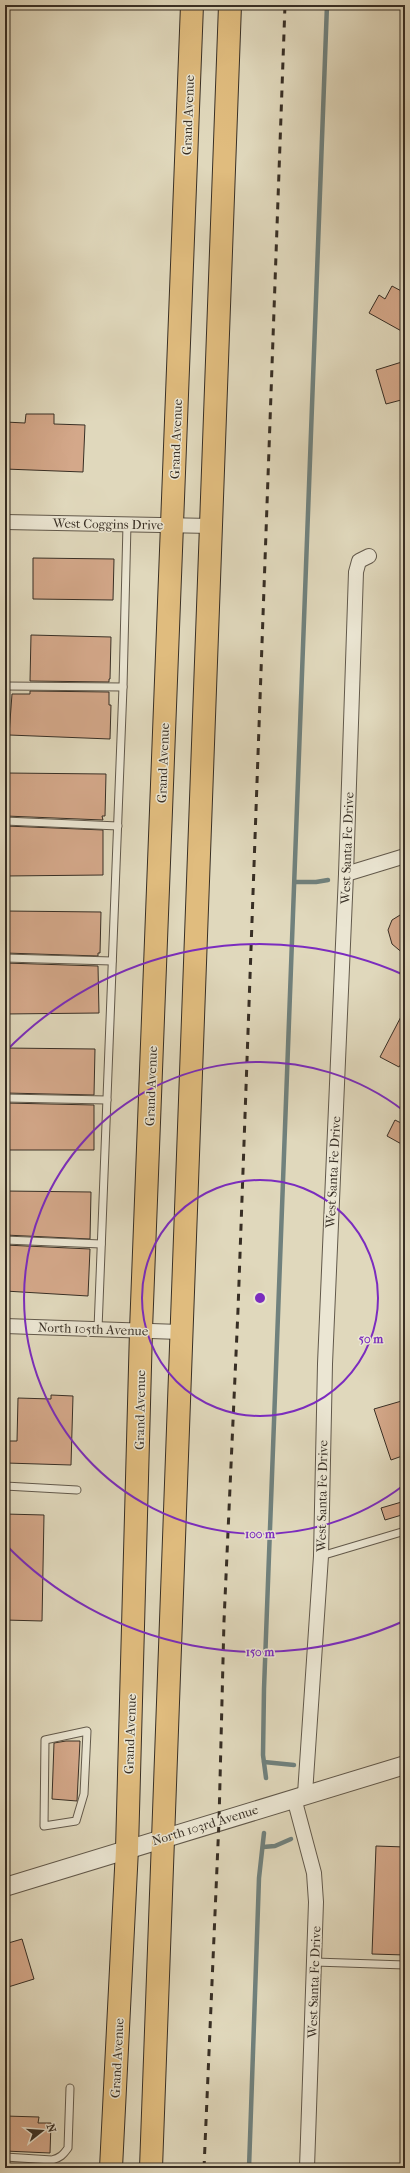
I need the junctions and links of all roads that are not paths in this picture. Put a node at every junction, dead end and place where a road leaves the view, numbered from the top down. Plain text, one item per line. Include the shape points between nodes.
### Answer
1 (192, 5) edge
2 (230, 5) edge
3 (5, 522) edge
4 (127, 524) junction
5 (173, 525) junction
6 (212, 526) junction
7 (370, 556) dead end
8 (5, 686) edge
9 (123, 687) junction
10 (5, 821) edge
11 (118, 826) junction
12 (405, 856) edge
13 (346, 874) junction
14 (5, 958) edge
15 (112, 961) junction
16 (5, 1098) edge
17 (107, 1100) junction
18 (5, 1240) edge
19 (101, 1244) junction
20 (5, 1326) edge
21 (98, 1329) junction
22 (141, 1330) junction
23 (180, 1332) junction
24 (5, 1486) edge
25 (77, 1490) dead end
26 (405, 1531) edge
27 (320, 1556) junction
28 (87, 1731) joint
29 (405, 1765) edge
30 (300, 1796) junction
31 (162, 1838) junction
32 (127, 1849) junction
33 (5, 1887) edge
34 (315, 1962) junction
35 (405, 1965) edge
36 (70, 2088) dead end
37 (5, 2157) edge
38 (112, 2168) edge
39 (151, 2168) edge
40 (307, 2168) edge

1 - 5 highway, Grand Avenue
2 - 6 highway
3 - 4 street, West Coggins Drive
4 - 5 street, West Coggins Drive
4 - 9 lane
5 - 6 street, West Coggins Drive
5 - 22 highway, Grand Avenue
6 - 23 highway
7 - 13 street, West Santa Fe Drive via 359,561 356,572
8 - 9 lane
9 - 11 lane
10 - 11 lane
11 - 15 lane
12 - 13 street
13 - 27 street, West Santa Fe Drive via 325,1357
14 - 15 lane
15 - 17 lane
16 - 17 lane
17 - 19 lane
18 - 19 lane
19 - 21 lane
20 - 21 street, North 105th Avenue
21 - 22 street, North 105th Avenue
22 - 23 street, North 105th Avenue
22 - 32 highway, Grand Avenue
23 - 31 highway
24 - 25 lane
26 - 27 lane
27 - 30 street, West Santa Fe Drive
28 - 28 lane via 45,1740 44,1826 76,1820 84,1794
29 - 30 street, North 103rd Avenue
30 - 31 street, North 103rd Avenue
30 - 34 street, West Santa Fe Drive via 314,1873
31 - 32 street, North 103rd Avenue
31 - 39 highway
32 - 33 street, North 103rd Avenue
32 - 38 highway, Grand Avenue
34 - 35 lane
34 - 40 street, West Santa Fe Drive
36 - 37 lane via 68,2148 64,2154 52,2160

